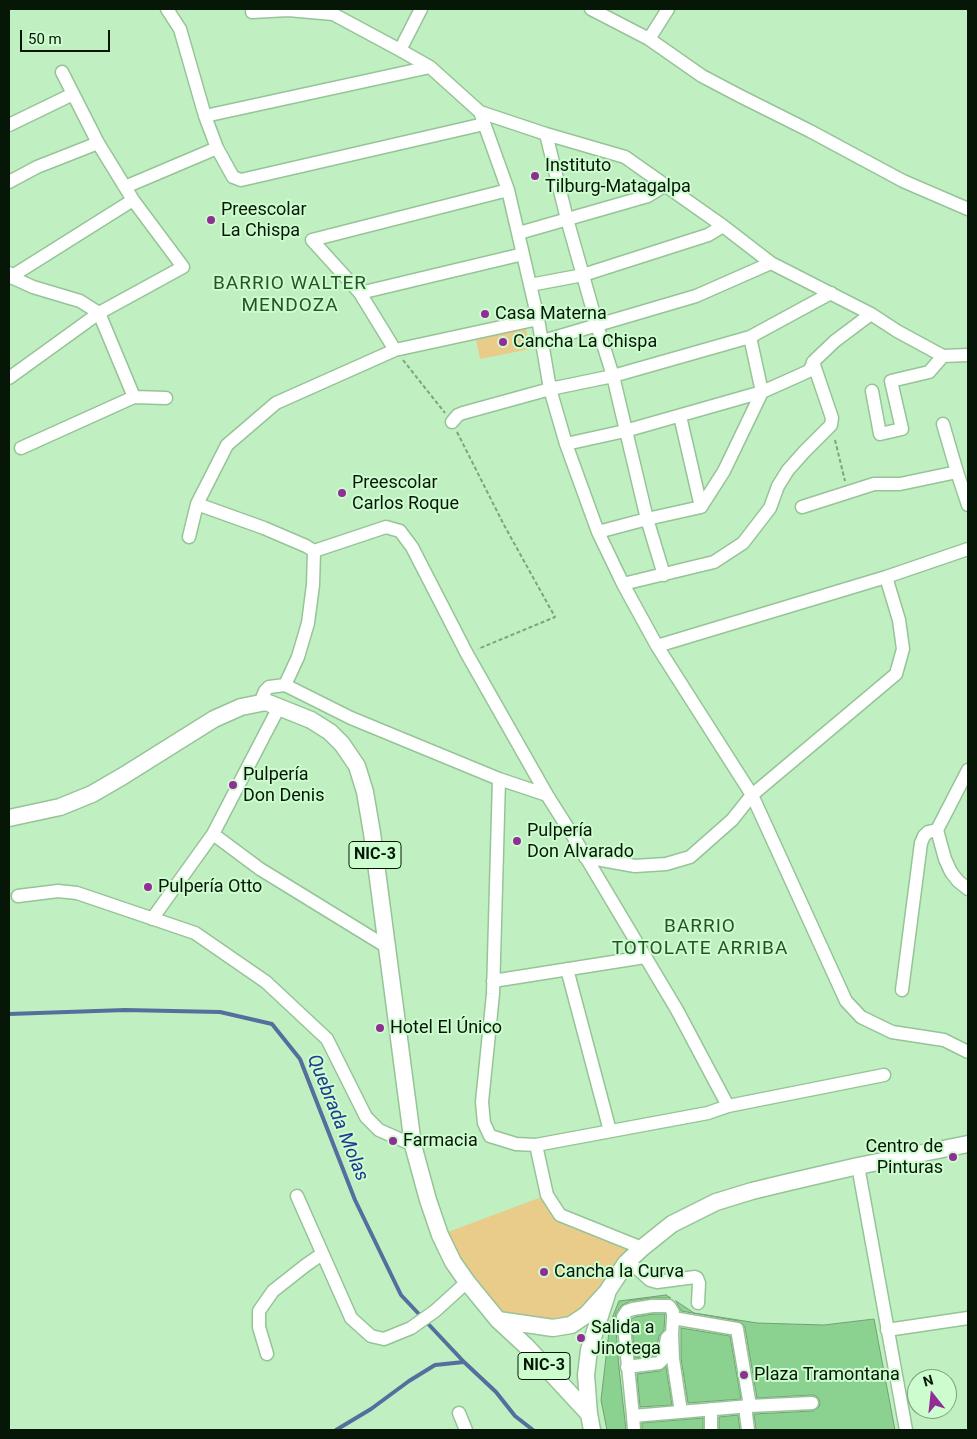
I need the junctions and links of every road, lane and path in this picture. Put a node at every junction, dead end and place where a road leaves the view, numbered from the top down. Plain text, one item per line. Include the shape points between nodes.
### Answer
1 (167, 9) edge
2 (422, 9) edge
3 (591, 9) edge
4 (668, 9) edge
5 (252, 12) dead end
6 (650, 39) junction
7 (400, 50) junction
8 (430, 66) junction
9 (62, 72) dead end
10 (73, 94) junction
11 (480, 112) junction
12 (205, 116) junction
13 (484, 124) junction
14 (9, 125) edge
15 (546, 134) junction
16 (98, 143) junction
17 (217, 148) junction
18 (9, 182) edge
19 (664, 186) junction
20 (125, 187) junction
21 (508, 190) junction
22 (133, 200) junction
23 (968, 209) edge
24 (567, 220) junction
25 (722, 226) junction
26 (519, 233) junction
27 (523, 254) junction
28 (771, 263) junction
29 (583, 275) junction
30 (10, 276) edge
31 (530, 285) junction
32 (360, 293) junction
33 (830, 293) junction
34 (99, 313) junction
35 (871, 314) junction
36 (538, 319) junction
37 (597, 325) junction
38 (750, 337) junction
39 (543, 341) junction
40 (395, 350) junction
41 (968, 355) edge
42 (943, 356) junction
43 (813, 362) junction
44 (613, 376) junction
45 (9, 378) edge
46 (550, 389) junction
47 (872, 391) dead end
48 (762, 392) junction
49 (134, 397) junction
50 (166, 398) dead end
51 (680, 416) junction
52 (452, 422) junction
53 (943, 424) dead end
54 (832, 426) junction
55 (626, 431) junction
56 (566, 444) junction
57 (21, 448) dead end
58 (957, 472) junction
59 (966, 490) edge
60 (848, 492) junction
61 (197, 504) junction
62 (968, 505) edge
63 (701, 507) junction
64 (802, 508) dead end
65 (647, 519) junction
66 (598, 532) junction
67 (189, 537) dead end
68 (968, 549) edge
69 (314, 551) junction
70 (664, 575) junction
71 (886, 577) junction
72 (623, 584) junction
73 (657, 646) junction
74 (467, 654) junction
75 (285, 685) junction
76 (260, 703) junction
77 (279, 707) junction
78 (968, 770) edge
79 (499, 778) junction
80 (752, 795) junction
81 (547, 796) junction
82 (9, 818) edge
83 (936, 830) junction
84 (213, 834) junction
85 (585, 857) junction
86 (968, 889) edge
87 (18, 896) dead end
88 (152, 919) junction
89 (387, 947) junction
90 (645, 957) junction
91 (567, 969) junction
92 (493, 981) junction
93 (902, 990) dead end
94 (968, 1052) edge
95 (884, 1075) dead end
96 (728, 1106) junction
97 (610, 1131) junction
98 (968, 1144) edge
99 (413, 1145) junction
100 (536, 1145) junction
101 (858, 1166) junction
102 (298, 1196) dead end
103 (642, 1248) junction
104 (322, 1254) junction
105 (626, 1263) junction
106 (467, 1282) junction
107 (607, 1292) junction
108 (698, 1303) dead end
109 (601, 1315) junction
110 (623, 1317) junction
111 (673, 1318) junction
112 (968, 1318) edge
113 (498, 1320) junction
114 (887, 1330) junction
115 (672, 1334) junction
116 (268, 1354) dead end
117 (627, 1367) junction
118 (812, 1403) dead end
119 (748, 1406) junction
120 (712, 1409) junction
121 (681, 1412) junction
122 (459, 1413) dead end
123 (633, 1416) junction
124 (591, 1422) edge
125 (466, 1430) edge
126 (634, 1430) edge
127 (711, 1430) edge
128 (748, 1430) edge
129 (906, 1430) edge

1 - 12 street via 180,29
2 - 7 street
3 - 6 street
4 - 6 street
5 - 7 street via 288,10 333,14
6 - 23 street via 702,76 903,181
7 - 8 street
8 - 11 street
8 - 12 street
9 - 10 street
10 - 14 street
10 - 16 street
11 - 13 street
11 - 15 street
12 - 17 street
13 - 17 street via 241,180 233,177
13 - 21 street
15 - 19 street via 625,157
15 - 24 street
16 - 18 street via 37,167
16 - 20 street
17 - 20 street
19 - 24 street via 648,196
19 - 25 street
20 - 22 street
21 - 26 street
21 - 32 street via 312,240
22 - 30 street
22 - 34 street via 183,266
24 - 26 street
24 - 29 street
25 - 28 street
25 - 29 street via 708,235
26 - 27 street
27 - 31 street
27 - 32 street
28 - 33 street
28 - 37 street via 696,296
29 - 31 street
29 - 37 street
30 - 34 street via 33,287 80,301
31 - 36 street
32 - 40 street
33 - 35 street
33 - 38 street
34 - 45 street
34 - 49 street
35 - 42 street
35 - 43 street
36 - 39 street
36 - 40 street
37 - 39 street
37 - 44 street
38 - 44 street
38 - 48 street
39 - 46 street
40 - 52 path
40 - 61 street via 276,403 227,445
41 - 42 street
42 - 47 street via 929,372 891,381 902,429 880,434
43 - 48 street via 809,371
43 - 54 street
44 - 46 street
44 - 55 street
46 - 52 street via 463,413
46 - 56 street
48 - 51 street
48 - 63 street via 724,471
49 - 50 street
49 - 57 street
51 - 55 street
51 - 63 street
52 - 74 path via 555,617
53 - 58 street
54 - 60 path
54 - 70 street via 788,470 770,508 743,543 714,562
55 - 56 street
55 - 65 street
56 - 66 street
58 - 59 street
58 - 60 street via 900,484 874,484
59 - 62 street
60 - 64 street
61 - 67 street
61 - 69 street via 264,528
63 - 65 street
65 - 66 street
65 - 70 street
66 - 72 street
68 - 71 street
69 - 74 street via 386,527 400,531 412,547
69 - 75 street via 308,623
70 - 72 street
71 - 73 street
71 - 80 street via 899,620 903,649 896,674
72 - 73 street
73 - 80 street
74 - 81 street
75 - 76 street via 269,687
75 - 79 street via 351,718
76 - 77 main road, NIC-3
76 - 82 main road, NIC-3 via 214,719 92,794 60,807
77 - 84 street
77 - 89 main road, NIC-3 via 330,732 357,766 368,809
78 - 83 street
79 - 81 street
79 - 92 street
80 - 85 street via 732,820 690,857 666,864 635,866
80 - 94 street via 846,1001 861,1017 892,1032 944,1040
81 - 85 street
83 - 86 street via 950,872
83 - 93 street via 928,832 921,843
84 - 88 street
84 - 89 street via 260,869
85 - 90 street
87 - 88 street via 58,891 77,893
88 - 99 street via 195,933 266,982 327,1039 366,1117 379,1130
89 - 99 main road, NIC-3
90 - 91 street
90 - 96 street
91 - 92 street
91 - 97 street
92 - 100 street via 482,1102 484,1123 490,1136 516,1144
95 - 96 street
96 - 97 street via 708,1113
97 - 100 street
98 - 101 main road
99 - 106 main road, NIC-3 via 440,1236
100 - 103 street via 547,1195 560,1215
101 - 103 main road via 716,1202 672,1224
101 - 114 street
102 - 104 street
103 - 105 main road
104 - 106 street via 351,1318 371,1336 384,1339 411,1328 436,1311
104 - 116 street via 274,1291 259,1311 259,1327
105 - 107 main road
105 - 108 street via 657,1282 697,1278
106 - 113 main road, NIC-3
107 - 109 main road
107 - 113 main road via 586,1315 571,1324 553,1328
109 - 110 street
109 - 124 main road via 589,1350 586,1375
110 - 111 street via 633,1309 669,1306
110 - 117 street
111 - 115 street
111 - 119 street via 737,1329
112 - 114 street
113 - 124 main road, NIC-3 via 526,1346
114 - 129 street
115 - 117 street via 667,1338 659,1363
115 - 121 street
117 - 123 street
118 - 119 street
119 - 120 street
119 - 128 street
120 - 121 street
120 - 127 street
121 - 123 street
122 - 125 street
123 - 126 street

